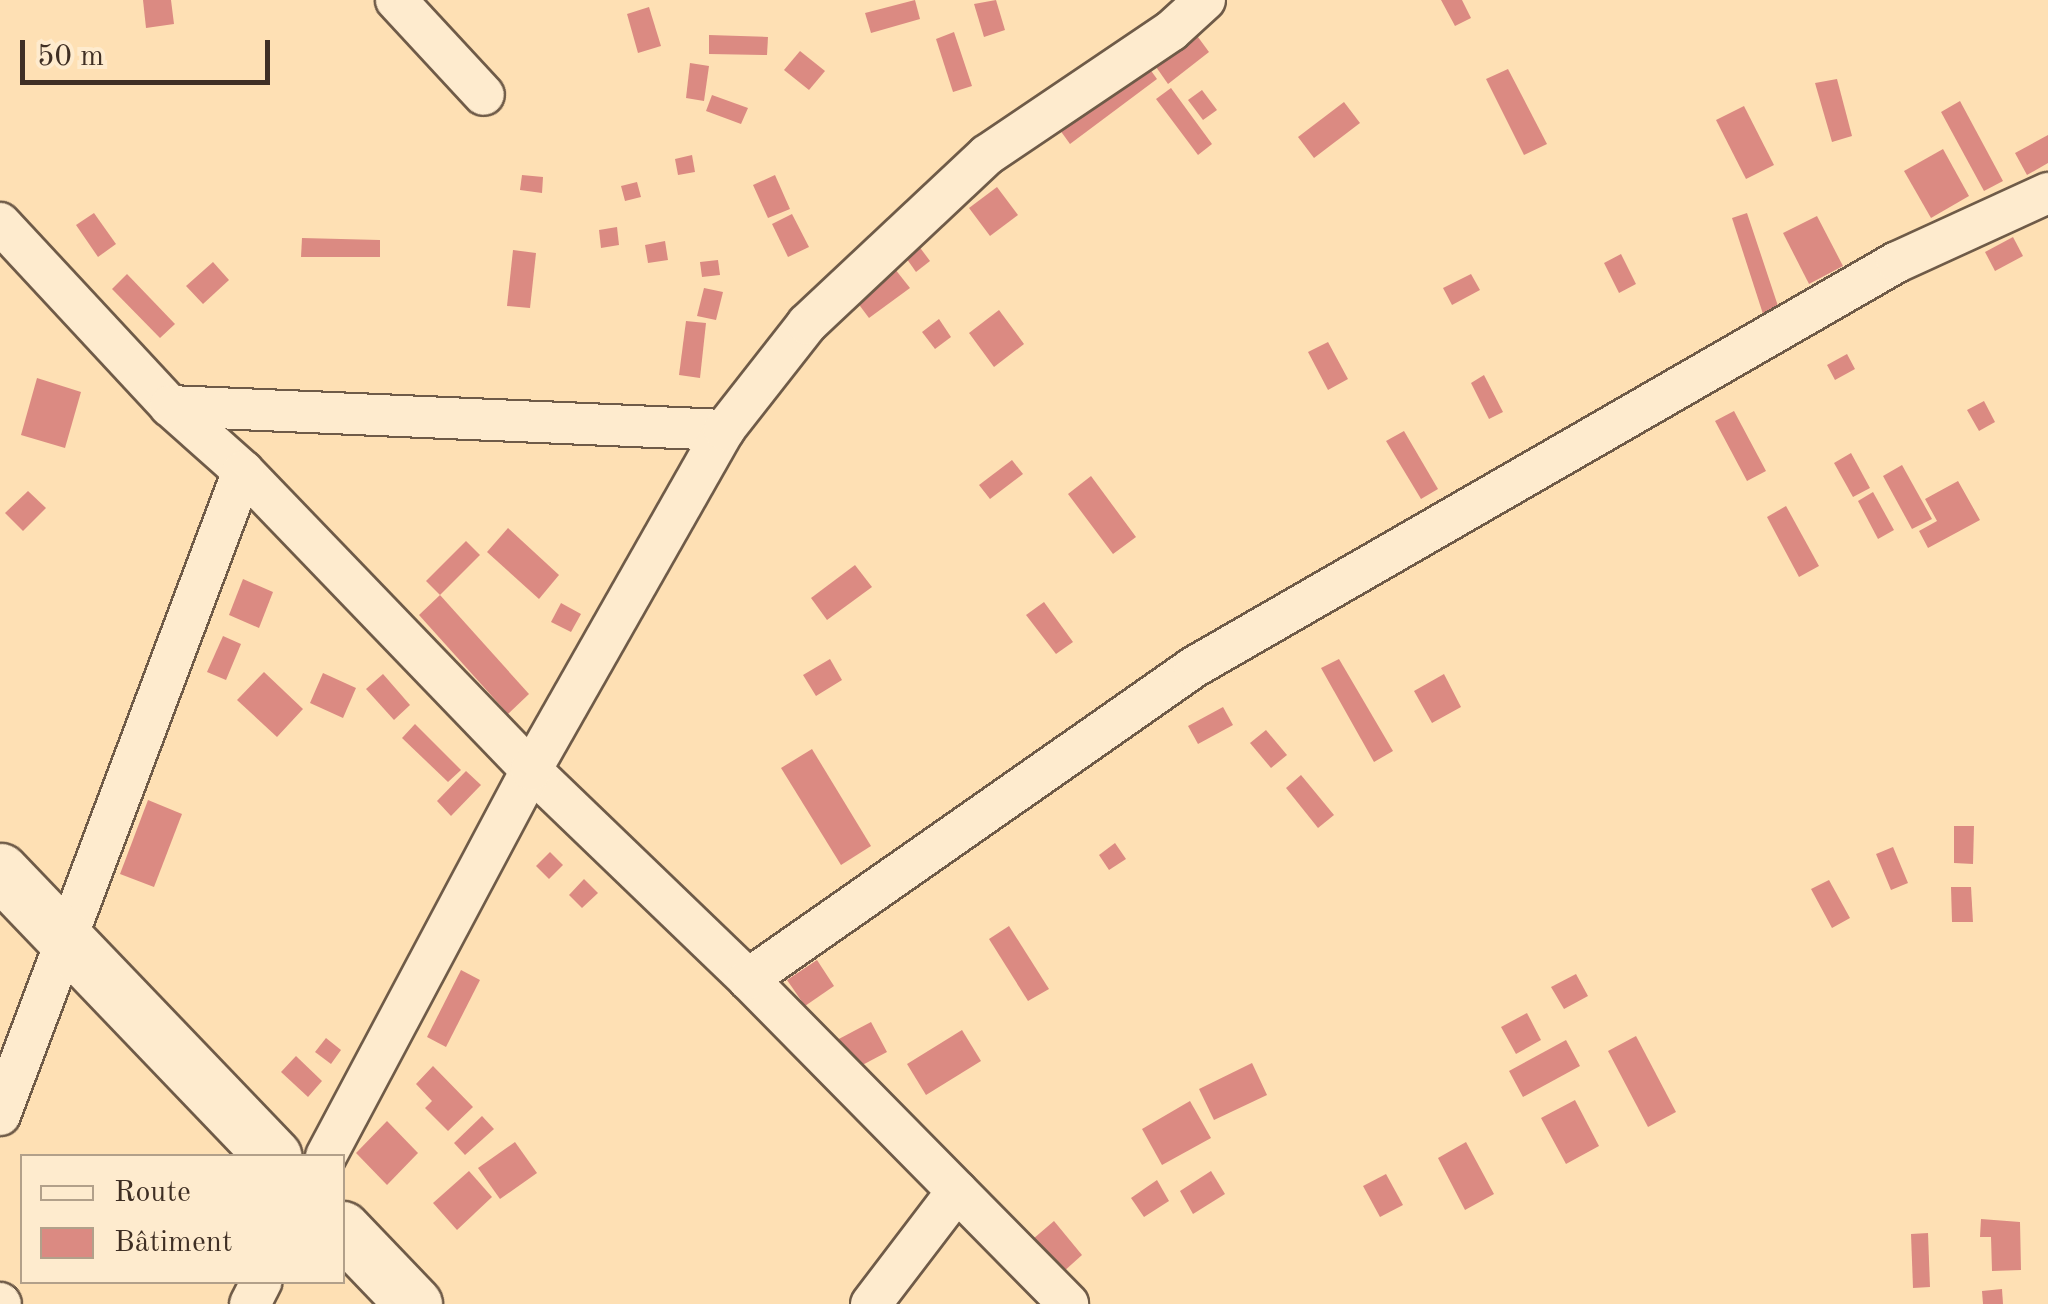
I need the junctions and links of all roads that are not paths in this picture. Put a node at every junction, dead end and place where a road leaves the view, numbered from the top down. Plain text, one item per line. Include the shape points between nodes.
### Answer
1 (396, 0) edge
2 (1205, 0) edge
3 (484, 95) dead end
4 (2048, 192) edge
5 (0, 222) edge
6 (170, 406) junction
7 (724, 430) junction
8 (243, 471) junction
9 (531, 770) junction
10 (0, 871) edge
11 (64, 937) junction
12 (748, 980) junction
13 (0, 1115) edge
14 (271, 1154) edge
15 (327, 1154) edge
16 (958, 1191) junction
17 (345, 1233) edge
18 (414, 1304) edge
19 (872, 1304) edge
20 (1068, 1304) edge

1 - 3 street
2 - 7 street via 1171,31 988,155 807,324
4 - 12 street via 1897,262 1194,666
5 - 6 street
6 - 7 street
6 - 8 street
7 - 9 street
8 - 9 street
8 - 11 street
9 - 12 street
9 - 15 street
10 - 11 street
11 - 13 street
11 - 14 street
12 - 16 street
16 - 19 street
16 - 20 street
17 - 18 street

